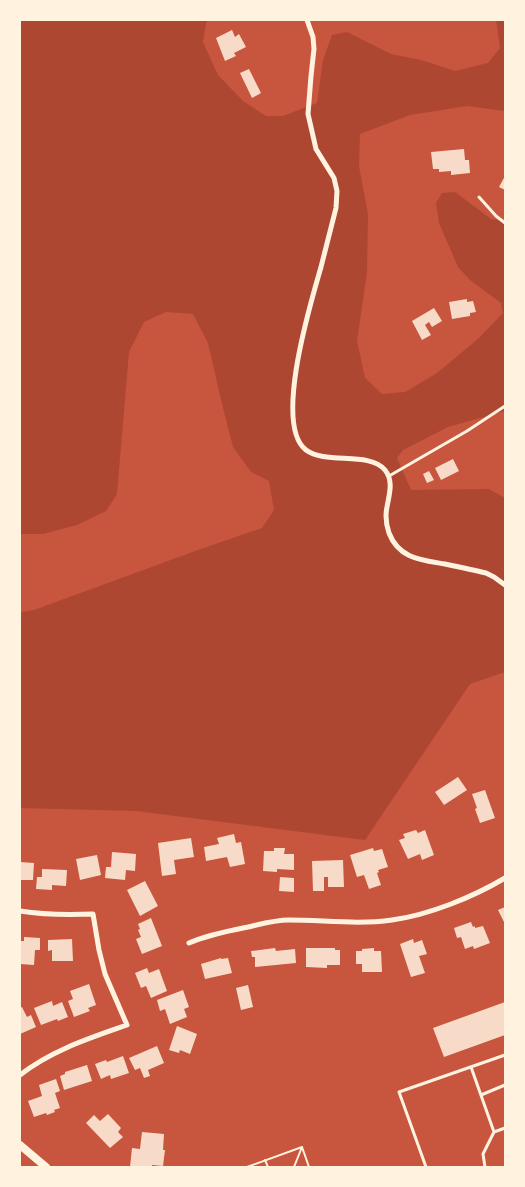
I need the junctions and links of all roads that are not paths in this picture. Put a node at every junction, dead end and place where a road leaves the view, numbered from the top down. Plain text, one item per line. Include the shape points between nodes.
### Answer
1 (307, 20) edge
2 (479, 198) dead end
3 (505, 222) edge
4 (505, 406) edge
5 (389, 476) junction
6 (505, 585) edge
7 (505, 878) edge
8 (20, 911) edge
9 (189, 943) dead end
10 (505, 1055) edge
11 (471, 1067) junction
12 (20, 1075) edge
13 (505, 1085) edge
14 (481, 1094) junction
15 (505, 1128) edge
16 (494, 1132) junction
17 (20, 1145) edge
18 (46, 1167) edge
19 (426, 1167) edge
20 (485, 1167) edge

1 - 5 street via 314,49 308,114 316,149 334,178 336,208 308,312 294,383 294,430 298,441 309,452 369,461 378,464
2 - 3 lane
4 - 5 lane
5 - 6 street via 386,520 390,536 404,553 422,560 486,573
7 - 9 street via 454,903 414,916 349,923 270,922 229,930
8 - 12 street via 93,914 106,974 127,1025 69,1046
10 - 11 lane
11 - 14 lane
11 - 19 lane via 399,1092
13 - 14 lane
14 - 16 lane
15 - 16 lane
16 - 20 lane via 483,1154
17 - 18 street

